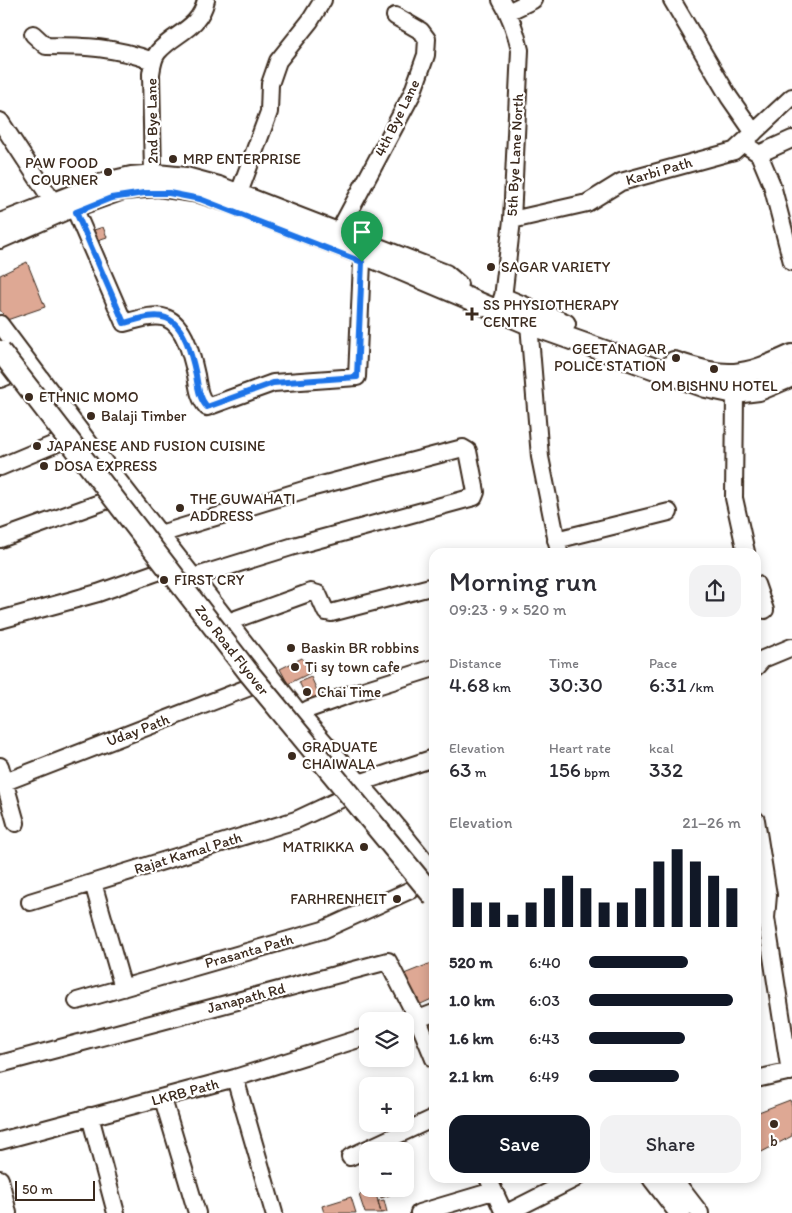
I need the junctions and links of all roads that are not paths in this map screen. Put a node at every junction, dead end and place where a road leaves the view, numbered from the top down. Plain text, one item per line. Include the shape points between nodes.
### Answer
1 (206, 0) edge
2 (323, 0) edge
3 (533, 0) edge
4 (672, 0) edge
5 (505, 6) edge
6 (395, 16) dead end
7 (33, 34) dead end
8 (153, 61) junction
9 (792, 97) edge
10 (0, 121) edge
11 (748, 138) junction
12 (792, 139) edge
13 (759, 154) junction
14 (153, 174) junction
15 (239, 192) junction
16 (53, 202) junction
17 (76, 212) junction
18 (512, 220) junction
19 (0, 222) edge
20 (0, 230) edge
21 (338, 231) junction
22 (0, 238) edge
23 (0, 247) edge
24 (362, 262) junction
25 (792, 262) edge
26 (432, 278) junction
27 (459, 288) junction
28 (503, 305) junction
29 (0, 324) edge
30 (529, 324) junction
31 (0, 338) edge
32 (0, 351) edge
33 (792, 355) edge
34 (0, 361) edge
35 (792, 376) edge
36 (5, 377) edge
37 (735, 393) junction
38 (62, 441) junction
39 (0, 467) edge
40 (108, 500) junction
41 (669, 512) dead end
42 (160, 534) junction
43 (0, 539) edge
44 (557, 546) edge
45 (745, 548) edge
46 (163, 570) junction
47 (194, 578) junction
48 (429, 587) edge
49 (761, 598) edge
50 (765, 610) dead end
51 (0, 620) edge
52 (228, 622) junction
53 (792, 647) edge
54 (761, 661) edge
55 (429, 670) edge
56 (272, 678) junction
57 (251, 686) junction
58 (300, 714) junction
59 (429, 760) edge
60 (0, 766) edge
61 (5, 782) junction
62 (359, 783) junction
63 (344, 798) junction
64 (16, 823) dead end
65 (761, 851) edge
66 (429, 866) edge
67 (93, 883) junction
68 (428, 889) edge
69 (30, 902) dead end
70 (123, 988) junction
71 (77, 1001) dead end
72 (407, 1012) edge
73 (429, 1015) edge
74 (414, 1021) edge
75 (414, 1027) edge
76 (359, 1039) edge
77 (429, 1051) edge
78 (0, 1064) edge
79 (791, 1072) edge
80 (761, 1077) edge
81 (235, 1078) junction
82 (163, 1099) junction
83 (90, 1116) junction
84 (429, 1120) edge
85 (0, 1141) edge
86 (350, 1156) dead end
87 (0, 1179) edge
88 (566, 1183) edge
89 (648, 1183) edge
90 (657, 1183) edge
91 (668, 1183) edge
92 (677, 1183) edge
93 (490, 1184) edge
94 (8, 1213) edge
95 (116, 1213) edge
96 (197, 1213) edge
97 (274, 1213) edge
98 (420, 1213) edge
99 (505, 1213) edge
100 (672, 1213) edge
101 (680, 1213) edge
102 (691, 1213) edge
103 (700, 1213) edge

1 - 8 street, 2nd Bye Lane via 198,20 158,52
2 - 15 street via 278,61 270,84 269,112
3 - 5 street
4 - 11 street via 729,97
5 - 18 street, 5th Bye Lane North via 520,50
6 - 21 street, 4th Bye Lane via 421,31 427,39 426,55 412,94
7 - 8 street via 46,46 94,46 132,53
8 - 14 street, 2nd Bye Lane
9 - 11 street, Karbi Path
10 - 16 street
11 - 13 street
11 - 18 street, Karbi Path via 734,151 621,182 587,203
12 - 13 street
13 - 25 street via 772,185
14 - 15 street via 186,176
14 - 16 street via 105,181
15 - 21 street
16 - 19 street
17 - 23 street
17 - 24 street via 125,195 169,193 200,199
17 - 24 street via 124,323 148,317 166,317 177,325 191,353 201,400 207,407 273,383 357,377
18 - 28 street, 5th Bye Lane North
20 - 26 main road via 115,186 169,181 205,187 236,197
21 - 27 street via 446,273
22 - 26 main road via 123,189 182,188 234,203
24 - 27 street via 440,292
26 - 27 main road
27 - 28 main road
28 - 30 main road
28 - 33 main road via 717,374 751,372
29 - 42 street
30 - 37 main road via 706,387
30 - 44 street via 540,457
31 - 68 main road, Zoo Road Flyover
32 - 68 main road, Zoo Road Flyover, bridge via 249,673
34 - 36 street
35 - 37 main road via 759,390
36 - 38 street
37 - 45 street via 734,498
38 - 39 street
38 - 40 street
40 - 43 street
40 - 46 street
41 - 44 street
42 - 47 street
42 - 47 street via 310,488 463,448 468,451 476,492 474,497 294,546
46 - 51 street via 98,593
46 - 57 street
47 - 52 street
48 - 52 street via 331,613 326,612 318,594 311,592
49 - 50 street
52 - 56 street
53 - 54 street
55 - 58 street
56 - 57 street, Uday Path
56 - 58 street
57 - 61 street, Uday Path
57 - 63 street
58 - 62 street
59 - 62 street
60 - 61 street
61 - 64 street
62 - 66 street
63 - 67 street, Rajat Kamal Path via 296,820
63 - 68 street
65 - 79 street via 768,894 766,918
67 - 69 street, Rajat Kamal Path
67 - 70 street
68 - 70 street, Prasanta Path via 323,930
70 - 71 street, Prasanta Path
72 - 78 street, Janapath Rd via 388,961
73 - 74 street
75 - 77 street, Janapath Rd
76 - 81 street, LKRB Path
79 - 80 street
81 - 82 street, LKRB Path
81 - 97 street
82 - 83 street, LKRB Path
82 - 96 street
83 - 85 street, LKRB Path
83 - 95 street
84 - 86 street
87 - 94 street
88 - 99 street
89 - 100 street
90 - 101 main road
91 - 102 main road
92 - 103 street
93 - 98 street
93 - 99 street

